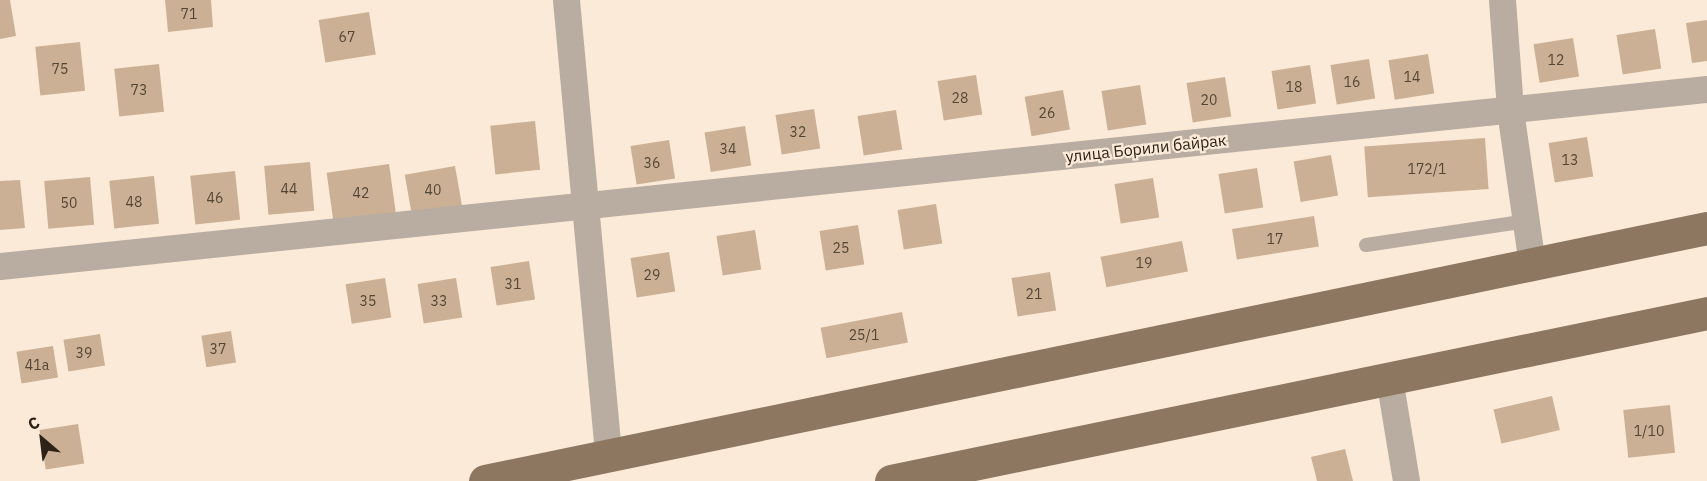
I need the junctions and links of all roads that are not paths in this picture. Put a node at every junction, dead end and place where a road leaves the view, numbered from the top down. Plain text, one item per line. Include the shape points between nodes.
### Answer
1 (566, 0) edge
2 (1502, 0) edge
3 (1707, 89) edge
4 (1510, 111) junction
5 (585, 205) junction
6 (1526, 221) junction
7 (1707, 228) edge
8 (1366, 245) dead end
9 (1532, 264) junction
10 (0, 266) edge
11 (1707, 313) edge
12 (1389, 378) junction
13 (608, 455) junction
14 (485, 481) edge
15 (891, 481) edge
16 (1406, 481) edge

1 - 5 street
2 - 4 street
3 - 4 street, улица Борили байрак
4 - 5 street, улица Борили байрак
4 - 6 street
5 - 10 street, улица Борили байрак
5 - 13 street
6 - 8 lane
6 - 9 street
7 - 9 main road
9 - 13 main road
11 - 12 main road
12 - 15 main road
12 - 16 street
13 - 14 main road

